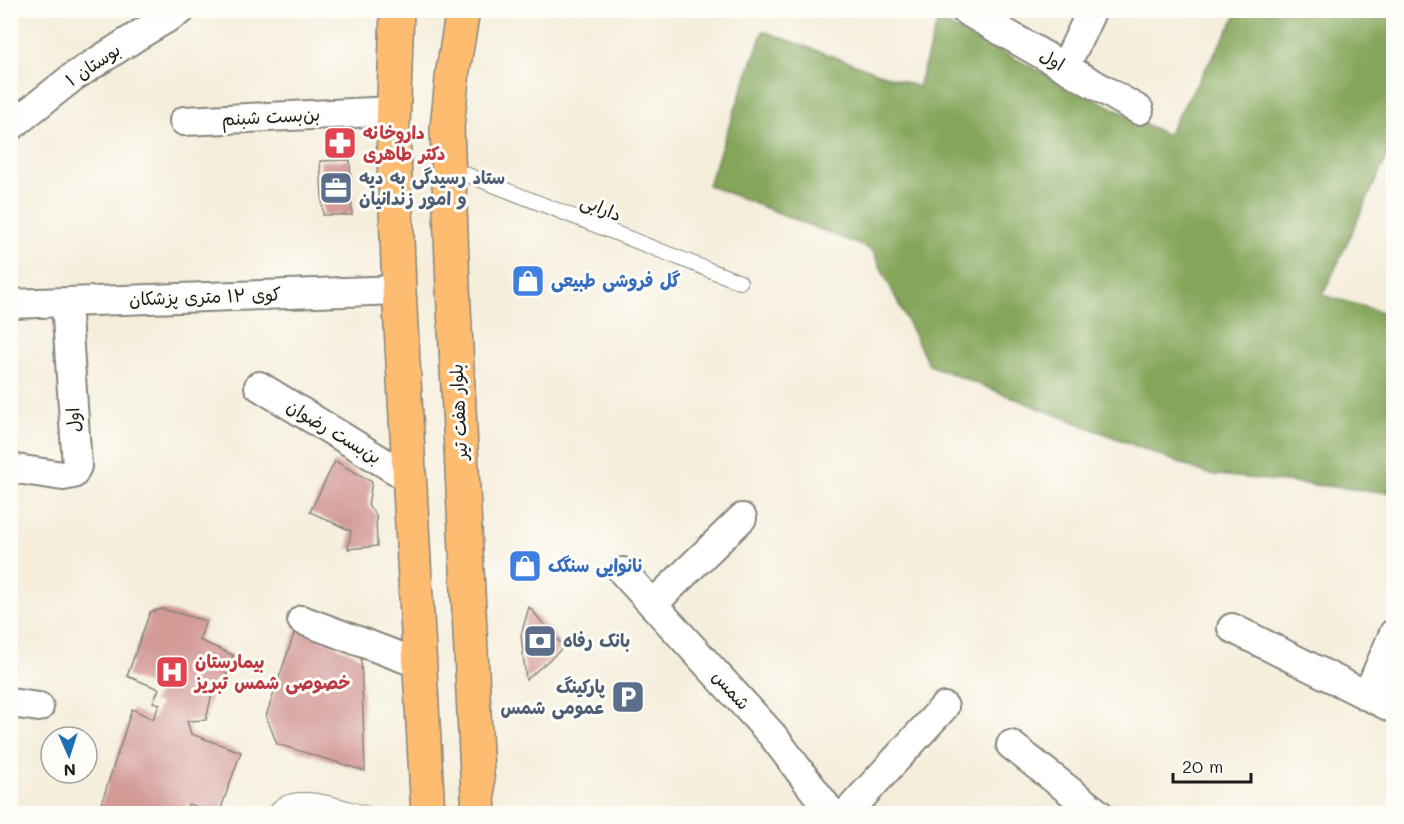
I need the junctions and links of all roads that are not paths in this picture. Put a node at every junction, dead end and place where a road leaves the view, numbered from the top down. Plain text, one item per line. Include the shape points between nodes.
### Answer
1 (181, 10) edge
2 (398, 10) edge
3 (463, 10) edge
4 (965, 10) edge
5 (1092, 10) edge
6 (1065, 67) junction
7 (1138, 110) dead end
8 (394, 111) junction
9 (184, 121) dead end
10 (10, 127) edge
11 (448, 167) junction
12 (740, 282) dead end
13 (399, 290) junction
14 (66, 302) junction
15 (10, 304) edge
16 (259, 386) dead end
17 (10, 468) edge
18 (409, 478) junction
19 (742, 518) dead end
20 (624, 572) dead end
21 (653, 604) junction
22 (302, 620) dead end
23 (1232, 628) dead end
24 (1394, 633) edge
25 (420, 664) junction
26 (1367, 696) junction
27 (10, 703) edge
28 (39, 707) dead end
29 (944, 707) dead end
30 (1394, 709) edge
31 (1011, 746) dead end
32 (274, 813) edge
33 (368, 813) edge
34 (428, 813) edge
35 (479, 813) edge
36 (832, 813) edge
37 (846, 813) edge
38 (1099, 813) edge

1 - 10 street, بوستان ۱ via 73,77
2 - 8 highway
3 - 11 highway, بلوار هفت تیر via 447,128
4 - 6 street, اول
5 - 6 street
6 - 7 street, اول
8 - 9 street, بن‌بست شبنم
8 - 13 highway
11 - 12 lane, دارابی
11 - 35 highway, بلوار هفت تیر
13 - 14 street, کوی ۱۲ متری پزشکان
13 - 18 highway
14 - 15 street, کوی ۱۲ متری پزشکان
14 - 17 street, اول via 77,466 73,474 63,477
16 - 18 street, بن‌بست رضوان
18 - 25 highway
19 - 21 street
20 - 21 street, شمس
21 - 36 street, شمس via 773,736
22 - 25 street
23 - 26 street
24 - 26 street
25 - 34 highway
26 - 30 street
27 - 28 street
29 - 37 street
31 - 38 street
32 - 33 lane via 283,804 302,800

